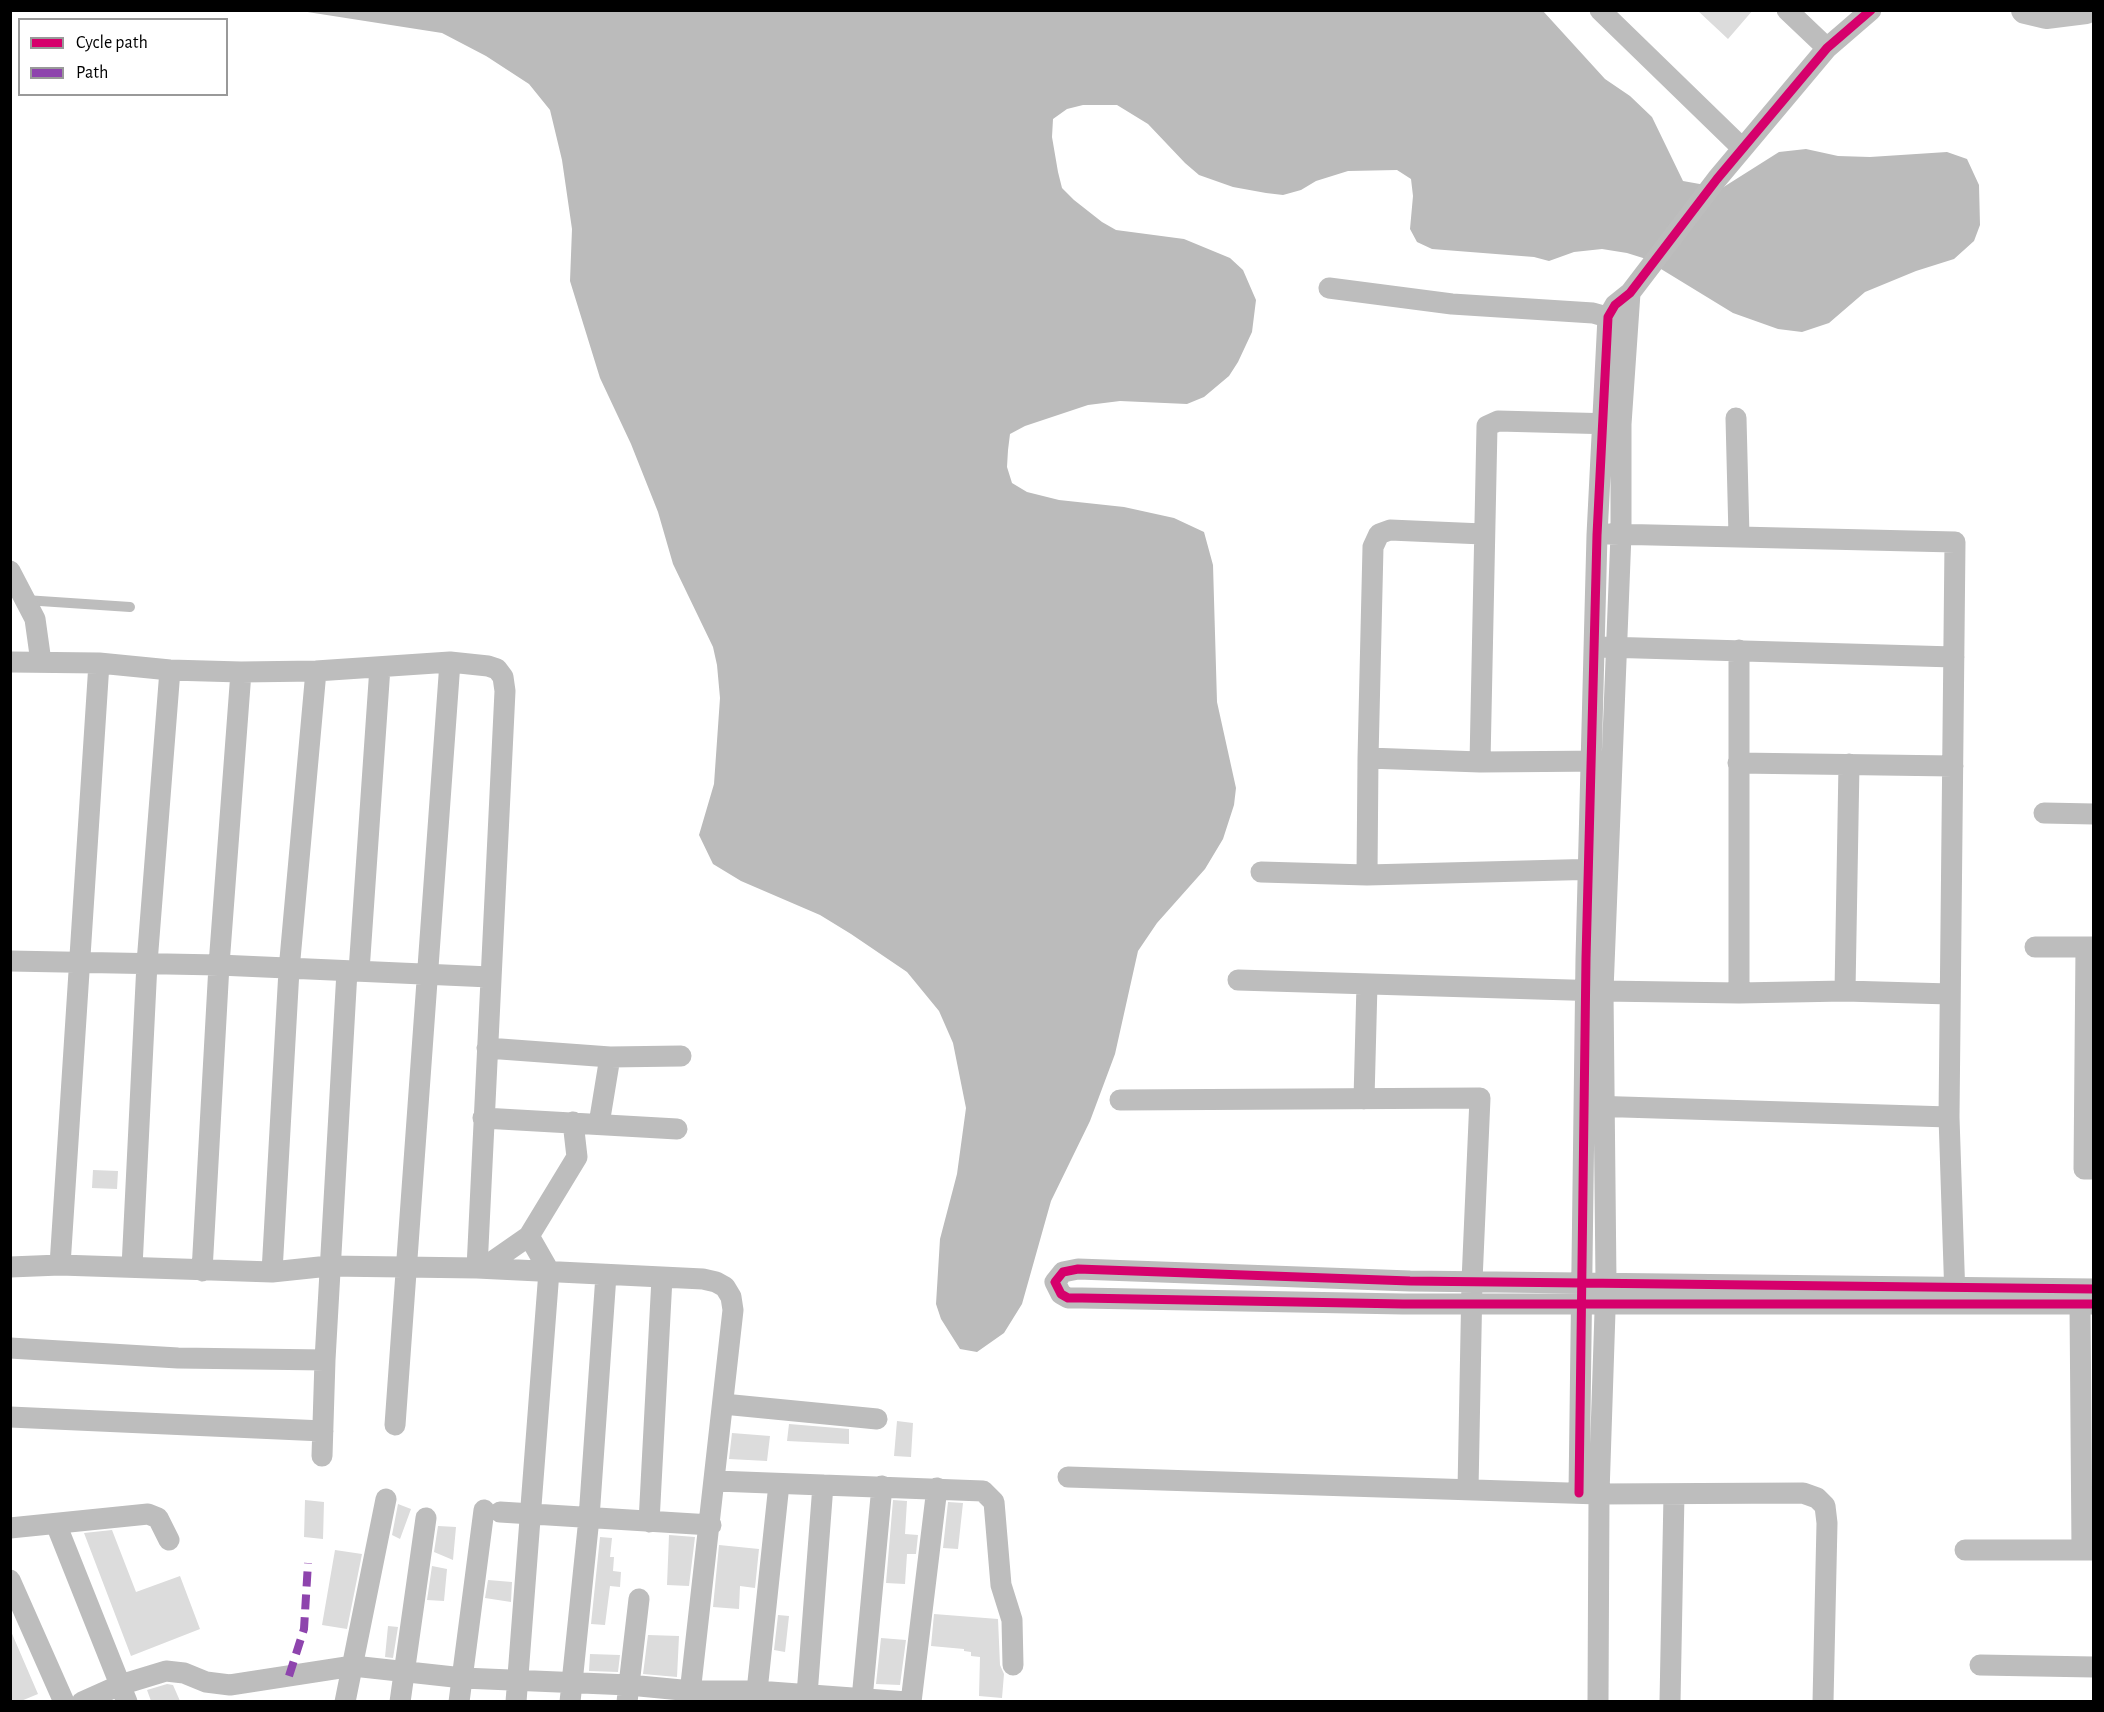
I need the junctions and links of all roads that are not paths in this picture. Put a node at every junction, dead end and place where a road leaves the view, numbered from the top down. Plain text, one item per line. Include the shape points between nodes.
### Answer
1 (1600, 10) edge
2 (1787, 10) edge
3 (1871, 10) edge
4 (2025, 10) edge
5 (2086, 10) edge
6 (1827, 48) junction
7 (1742, 148) junction
8 (1329, 288) dead end
9 (1617, 320) junction
10 (1736, 418) dead end
11 (1611, 424) junction
12 (1483, 534) junction
13 (1621, 534) junction
14 (1597, 535) junction
15 (1739, 536) junction
16 (10, 571) edge
17 (25, 600) junction
18 (130, 607) dead end
19 (1595, 647) junction
20 (1617, 647) junction
21 (1739, 650) junction
22 (1954, 657) junction
23 (10, 662) edge
24 (42, 662) junction
25 (450, 662) junction
26 (99, 663) junction
27 (380, 667) junction
28 (170, 670) junction
29 (316, 671) junction
30 (241, 672) junction
31 (1368, 758) junction
32 (1601, 761) junction
33 (1480, 762) junction
34 (1738, 763) junction
35 (1848, 764) junction
36 (1953, 766) junction
37 (2044, 813) dead end
38 (2094, 814) edge
39 (1598, 869) junction
40 (1261, 872) dead end
41 (1367, 875) junction
42 (2035, 947) dead end
43 (2090, 947) edge
44 (10, 961) edge
45 (79, 963) junction
46 (147, 963) junction
47 (219, 965) junction
48 (289, 970) junction
49 (353, 971) junction
50 (427, 972) junction
51 (490, 977) junction
52 (1238, 980) dead end
53 (1367, 984) junction
54 (1594, 991) junction
55 (1845, 991) junction
56 (1739, 993) junction
57 (1950, 994) junction
58 (487, 1048) junction
59 (681, 1056) dead end
60 (610, 1057) junction
61 (1364, 1099) junction
62 (1120, 1100) dead end
63 (1593, 1106) junction
64 (1949, 1117) junction
65 (483, 1118) junction
66 (573, 1122) junction
67 (599, 1124) junction
68 (677, 1129) dead end
69 (2094, 1169) edge
70 (530, 1236) junction
71 (60, 1265) junction
72 (407, 1265) junction
73 (329, 1266) junction
74 (10, 1267) edge
75 (132, 1267) junction
76 (480, 1268) junction
77 (202, 1271) junction
78 (272, 1272) junction
79 (549, 1272) junction
80 (606, 1275) junction
81 (662, 1278) junction
82 (1472, 1281) junction
83 (1581, 1281) junction
84 (1606, 1281) junction
85 (1954, 1296) junction
86 (2086, 1297) edge
87 (1473, 1303) junction
88 (1581, 1303) junction
89 (1605, 1303) junction
90 (10, 1348) edge
91 (325, 1360) junction
92 (723, 1404) junction
93 (10, 1417) edge
94 (877, 1419) dead end
95 (395, 1425) dead end
96 (323, 1431) junction
97 (322, 1456) dead end
98 (1068, 1477) dead end
99 (716, 1481) junction
100 (779, 1484) junction
101 (823, 1485) junction
102 (882, 1486) junction
103 (937, 1488) junction
104 (1468, 1490) junction
105 (1589, 1494) junction
106 (1674, 1494) junction
107 (386, 1499) dead end
108 (532, 1514) junction
109 (426, 1518) dead end
110 (589, 1518) junction
111 (649, 1522) junction
112 (56, 1524) junction
113 (711, 1525) junction
114 (10, 1528) edge
115 (169, 1540) dead end
116 (1965, 1550) dead end
117 (2088, 1550) edge
118 (10, 1580) edge
119 (639, 1599) dead end
120 (1013, 1665) dead end
121 (1980, 1665) dead end
122 (353, 1666) junction
123 (2094, 1667) edge
124 (404, 1671) junction
125 (463, 1678) junction
126 (517, 1691) edge
127 (757, 1691) junction
128 (571, 1692) edge
129 (124, 1693) edge
130 (628, 1693) edge
131 (807, 1695) junction
132 (691, 1696) edge
133 (862, 1699) junction
134 (64, 1701) edge
135 (82, 1701) edge
136 (345, 1701) edge
137 (400, 1701) edge
138 (459, 1701) edge
139 (909, 1701) edge
140 (1598, 1701) edge
141 (1670, 1701) edge
142 (1823, 1701) edge

1 - 7 street
2 - 6 street
3 - 6 street
4 - 5 main road via 2046,15
6 - 7 street
7 - 9 street via 1645,270
8 - 9 street via 1452,304 1593,313
9 - 11 street
10 - 15 street
11 - 12 street via 1498,421 1487,426
11 - 13 street
11 - 14 street
12 - 31 street via 1390,530 1379,534 1373,547
12 - 33 street
13 - 14 street
13 - 15 street
13 - 20 street
14 - 19 street
15 - 22 street via 1955,542
16 - 17 street
17 - 18 lane
17 - 24 street via 35,619
19 - 20 street
19 - 32 street
20 - 21 street
20 - 32 street
21 - 22 street
21 - 34 street
22 - 36 street
23 - 24 street
24 - 26 street
25 - 27 street
25 - 50 street
25 - 51 street via 497,669 505,691
26 - 28 street
26 - 45 street
27 - 29 street
27 - 49 street
28 - 30 street
28 - 46 street
29 - 30 street
29 - 48 street
30 - 47 street
31 - 33 street
31 - 41 street
32 - 33 street
32 - 39 street
34 - 35 street
34 - 56 street
35 - 36 street
35 - 55 street
36 - 57 street
37 - 38 street
39 - 41 street
39 - 54 street
40 - 41 street
42 - 43 street
43 - 69 street via 2084,1169
44 - 45 street
45 - 46 street
45 - 71 street
46 - 47 street
46 - 75 street
47 - 48 street
47 - 77 street
48 - 49 street
48 - 78 street
49 - 50 street
49 - 73 street
50 - 51 street
50 - 72 street
51 - 58 street
52 - 53 street
53 - 54 street
53 - 61 street
54 - 56 street
54 - 63 street
55 - 56 street
55 - 57 street
57 - 64 street
58 - 60 street
58 - 65 street
59 - 60 street
60 - 67 street
61 - 62 street
61 - 82 street via 1480,1098
63 - 64 street
63 - 83 street
63 - 84 street
64 - 85 street
65 - 66 street
65 - 76 street
66 - 67 street
66 - 70 street via 578,1157
67 - 68 street
70 - 76 street
70 - 79 street
71 - 74 street
71 - 75 street
72 - 73 street
72 - 76 street
72 - 95 street
73 - 78 street
73 - 91 street
75 - 77 street
76 - 79 street
77 - 78 street
79 - 80 street
79 - 108 street
80 - 81 street
80 - 110 street
81 - 92 street via 716,1282 731,1297
81 - 111 street
82 - 83 street
82 - 87 street
82 - 87 street via 1078,1269 1063,1272 1055,1281 1057,1290 1068,1298
83 - 84 street
83 - 88 street
84 - 85 street
84 - 89 street
85 - 86 street
85 - 89 street
86 - 117 street
87 - 88 street
87 - 104 street
88 - 89 street
88 - 105 street
89 - 105 street
90 - 91 street via 178,1358
91 - 96 street
92 - 94 street
92 - 99 street
93 - 96 street
96 - 97 street
98 - 104 street
99 - 100 street
99 - 113 street
100 - 101 street
100 - 127 street
101 - 102 street
101 - 131 street
102 - 103 street
102 - 133 street
103 - 120 street via 982,1491 994,1502 1001,1585 1012,1620
103 - 139 street
104 - 105 street
105 - 106 street
105 - 140 street
106 - 141 street
106 - 142 street via 1803,1493 1825,1506
107 - 122 street
108 - 110 street
108 - 125 street via 492,1511
108 - 126 street
109 - 124 street
110 - 111 street
110 - 128 street
111 - 113 street
112 - 114 street
112 - 115 street via 148,1514 158,1518
112 - 129 street
113 - 132 street
116 - 117 street
118 - 134 street
119 - 130 street
121 - 123 street
122 - 124 street
122 - 129 street via 230,1685 166,1671
122 - 136 street
124 - 125 street
124 - 137 street
125 - 126 street
125 - 138 street
126 - 128 street
127 - 131 street
127 - 132 street
128 - 130 street
129 - 135 street
130 - 132 street
131 - 133 street
133 - 139 street

